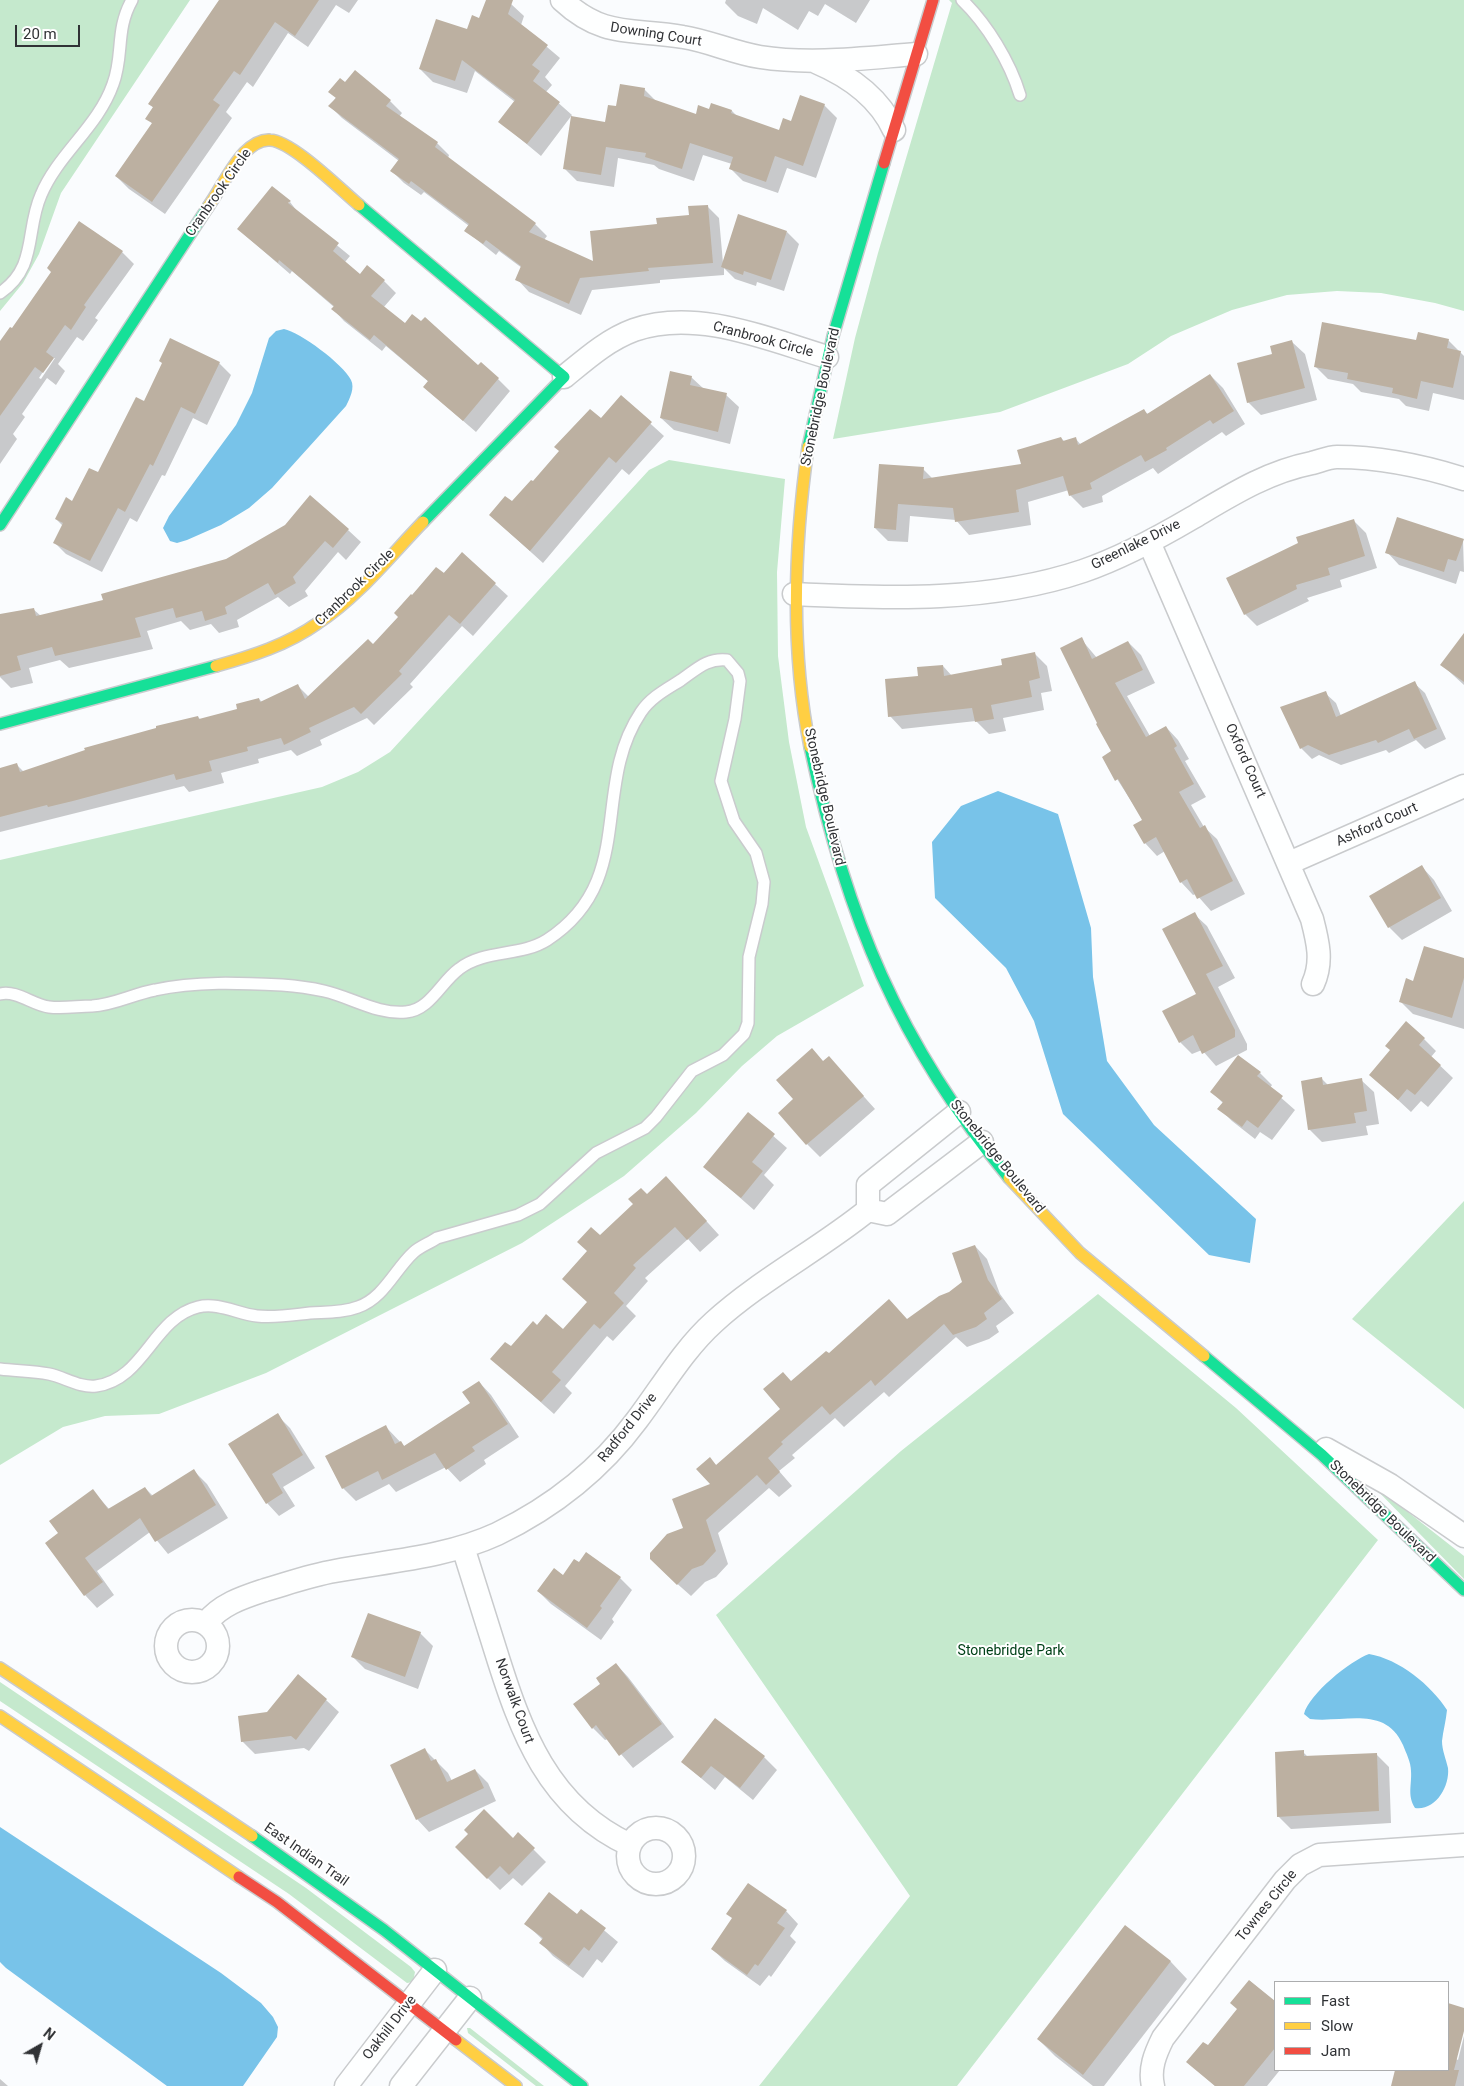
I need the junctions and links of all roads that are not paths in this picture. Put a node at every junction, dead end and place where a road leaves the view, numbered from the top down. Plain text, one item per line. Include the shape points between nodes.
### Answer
1 (132, 0) edge
2 (562, 0) edge
3 (933, 0) edge
4 (962, 0) edge
5 (916, 54) junction
6 (815, 61) junction
7 (1020, 95) dead end
8 (894, 130) junction
9 (0, 294) edge
10 (827, 357) junction
11 (564, 377) junction
12 (1464, 479) edge
13 (0, 525) edge
14 (1149, 542) junction
15 (794, 594) junction
16 (0, 724) edge
17 (1464, 786) edge
18 (1290, 864) junction
19 (1313, 984) dead end
20 (0, 994) edge
21 (959, 1112) junction
22 (982, 1142) junction
23 (868, 1210) junction
24 (0, 1368) edge
25 (1300, 1435) junction
26 (1464, 1536) edge
27 (463, 1547) junction
28 (1464, 1590) edge
29 (206, 1623) dead end
30 (0, 1668) edge
31 (0, 1716) edge
32 (630, 1845) dead end
33 (1464, 1846) edge
34 (435, 1970) junction
35 (470, 1998) junction
36 (410, 2003) junction
37 (444, 2030) junction
38 (346, 2086) edge
39 (401, 2086) edge
40 (516, 2086) edge
41 (582, 2086) edge
42 (1153, 2086) edge

1 - 9 lane via 120,30 114,84 93,123 47,182 34,219 24,268 14,283
2 - 6 street, Downing Court via 578,14 606,28 683,37 758,57
3 - 5 street, Stonebridge Boulevard
4 - 7 lane via 991,38 1014,76
5 - 6 street, Downing Court
5 - 8 street, Stonebridge Boulevard
6 - 8 street, Downing Court via 856,84 882,108
8 - 10 street, Stonebridge Boulevard
10 - 11 street, Cranbrook Circle via 724,328 659,323 632,331 598,349
10 - 15 street, Stonebridge Boulevard via 808,445 798,520
11 - 13 street, Cranbrook Circle via 296,151 268,138 254,143 242,154
11 - 16 street, Cranbrook Circle via 341,606 306,633 246,658
12 - 14 street, Greenlake Drive via 1407,464 1336,457 1263,477
14 - 15 street, Greenlake Drive via 1083,571 1018,588 872,599
14 - 18 street, Oxford Court
15 - 21 street, Stonebridge Boulevard via 800,678 832,847 882,978 907,1030
17 - 18 street, Ashford Court
18 - 19 street, Oxford Court via 1318,942 1320,961
20 - 24 lane via 20,996 50,1007 108,1006 127,997 156,990 232,983 325,991 392,1013 421,1008 458,969 478,958 527,949 545,942 586,904 594,892 608,851 622,756 641,712 652,699 704,663 727,660 738,673 736,712 721,781 734,821 756,853 764,882 749,957 748,1023 736,1044 723,1055 692,1071 645,1128 596,1153 540,1204 518,1215 437,1238 415,1251 374,1299 359,1307 279,1318 215,1306 198,1307 184,1312 169,1324 123,1375 94,1387 47,1374
21 - 22 street, Stonebridge Boulevard
21 - 23 street via 868,1185
22 - 23 street via 887,1214
22 - 25 street, Stonebridge Boulevard via 1053,1227 1110,1279
23 - 27 street, Radford Drive via 715,1321 680,1358 620,1442 573,1488 521,1522
25 - 26 street, Stonebridge Boulevard via 1390,1485
25 - 28 street, Stonebridge Boulevard
27 - 29 street, Radford Drive via 304,1578 232,1602
27 - 32 street, Norwalk Court via 512,1706 539,1762 560,1791 591,1823
30 - 34 street, East Indian Trail via 281,1855
31 - 36 street via 255,1886
33 - 42 street, Townes Circle via 1319,1855 1300,1865 1162,2038 1154,2057
34 - 35 street, East Indian Trail
34 - 36 street, Oakhill Drive
35 - 37 street
35 - 41 street, East Indian Trail
36 - 37 street
36 - 38 street, Oakhill Drive
37 - 39 street
37 - 40 street

